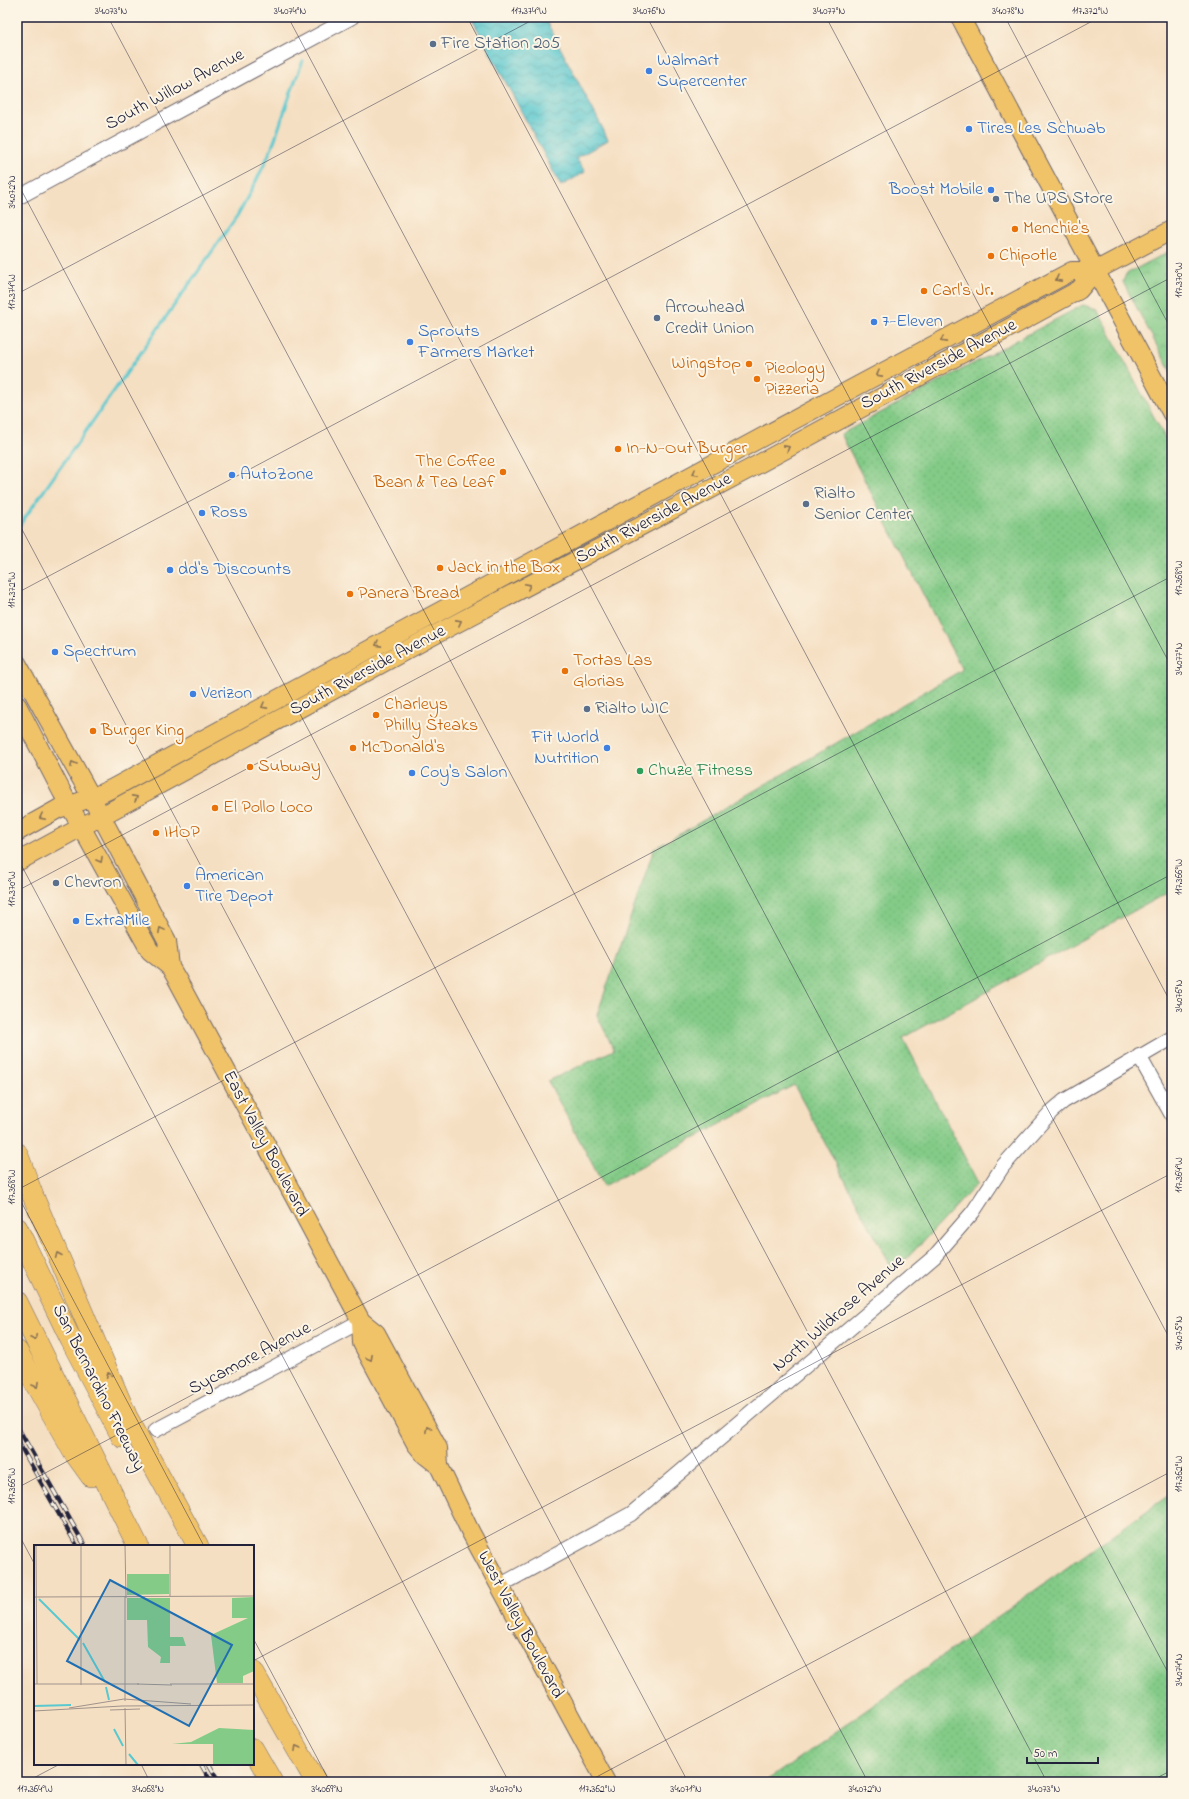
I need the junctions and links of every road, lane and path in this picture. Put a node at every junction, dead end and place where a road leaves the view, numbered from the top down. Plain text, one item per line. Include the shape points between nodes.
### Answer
1 (352, 17) edge
2 (960, 17) edge
3 (17, 198) edge
4 (1172, 230) edge
5 (1095, 271) junction
6 (1172, 414) edge
7 (596, 527) junction
8 (549, 575) junction
9 (17, 663) edge
10 (17, 705) edge
11 (96, 807) junction
12 (76, 817) junction
13 (17, 832) edge
14 (17, 862) edge
15 (170, 967) junction
16 (1172, 1038) edge
17 (1139, 1056) junction
18 (1172, 1115) edge
19 (17, 1153) edge
20 (17, 1228) edge
21 (17, 1302) edge
22 (361, 1321) junction
23 (17, 1351) edge
24 (156, 1430) dead end
25 (134, 1538) edge
26 (182, 1545) edge
27 (197, 1545) edge
28 (499, 1586) junction
29 (255, 1674) edge
30 (254, 1751) edge
31 (272, 1782) edge
32 (316, 1782) edge
33 (606, 1782) edge

1 - 3 street, South Willow Avenue
2 - 5 main road
4 - 5 main road, South Riverside Avenue
5 - 6 main road
5 -> 7 main road, South Riverside Avenue via 1072,271
8 -> 5 main road, South Riverside Avenue via 1079,290
7 - 8 main road via 596,534 592,540 556,562
7 -> 11 main road, South Riverside Avenue via 196,743
11 -> 8 main road, South Riverside Avenue
11 -> 9 main road
10 - 12 main road
11 - 12 main road, South Riverside Avenue
11 - 12 main road, South Riverside Avenue
15 -> 11 main road, East Valley Boulevard via 167,941
12 -> 13 main road, South Riverside Avenue via 35,821
12 - 14 main road, South Riverside Avenue
12 -> 15 main road, East Valley Boulevard via 150,951
15 - 22 main road, East Valley Boulevard
16 - 17 street, North Wildrose Avenue
17 - 18 street
17 - 28 street, North Wildrose Avenue via 1064,1101 1051,1112 1003,1166 973,1212 934,1257 631,1514
27 -> 19 highway via 127,1417
20 - 26 highway, San Bernardino Freeway via 98,1392
21 -> 25 highway, San Bernardino Freeway
22 - 24 street, Sycamore Avenue
22 - 28 main road, West Valley Boulevard via 362,1343 416,1444 439,1466
23 -> 25 highway via 73,1451
28 - 33 main road, West Valley Boulevard
32 -> 29 highway
30 - 31 highway

